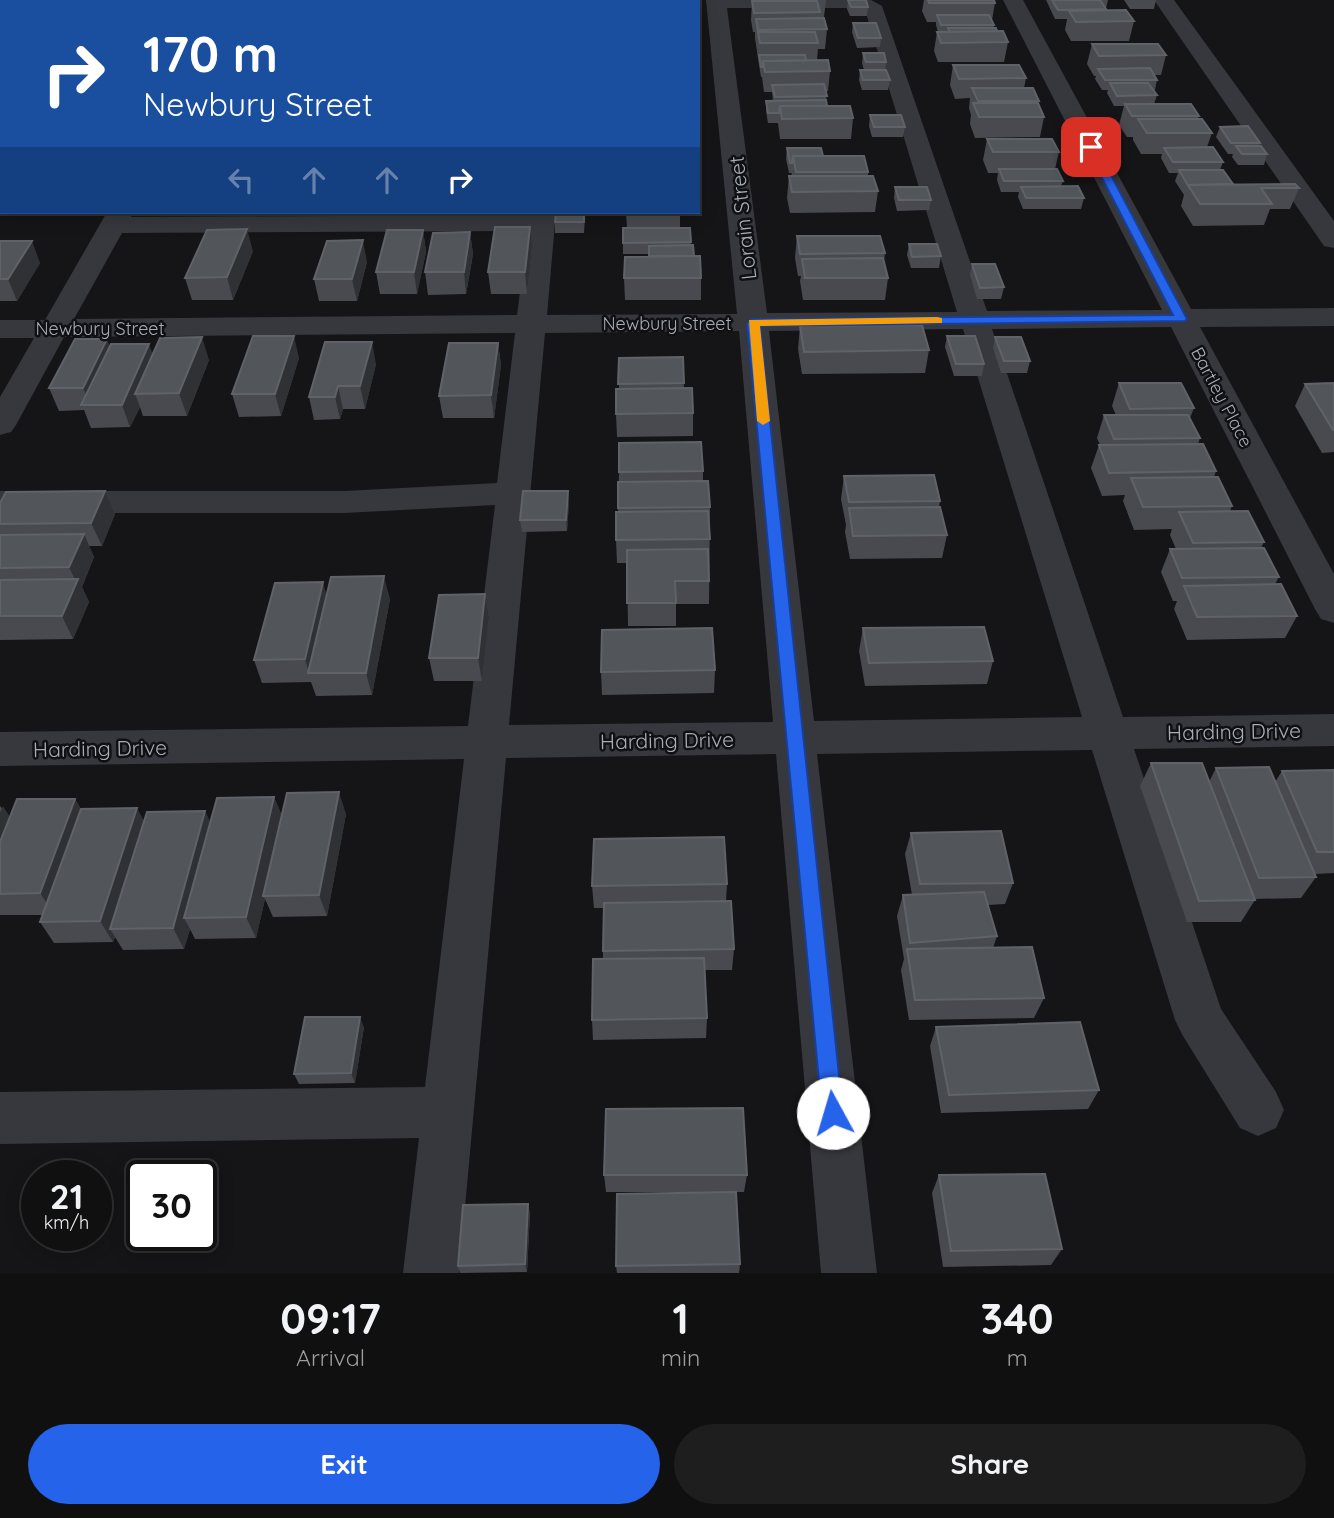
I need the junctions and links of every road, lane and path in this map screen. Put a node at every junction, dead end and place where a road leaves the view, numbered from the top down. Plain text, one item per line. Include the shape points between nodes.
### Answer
1 (1013, 0) edge
2 (1164, 0) edge
3 (712, 11) edge
4 (116, 218) edge
5 (542, 218) edge
6 (1334, 240) edge
7 (1334, 317) edge
8 (1181, 319) junction
9 (975, 321) junction
10 (753, 323) junction
11 (531, 325) junction
12 (0, 329) edge
13 (54, 329) junction
14 (0, 425) edge
15 (513, 493) junction
16 (0, 502) edge
17 (1334, 609) edge
18 (1334, 730) edge
19 (1107, 733) junction
20 (796, 738) junction
21 (487, 743) junction
22 (0, 749) edge
23 (1258, 1110) dead end
24 (448, 1112) junction
25 (0, 1118) edge
26 (431, 1273) edge
27 (849, 1273) edge

1 - 8 street, Bartley Place
2 - 6 street
3 - 9 street via 848,2 875,10
3 - 10 street, Lorain Street
4 - 5 street
4 - 13 street
5 - 11 street
7 - 8 street, Newbury Street
8 - 9 street, Newbury Street
8 - 17 street, Bartley Place
9 - 10 street, Newbury Street
9 - 19 street
10 - 11 street, Newbury Street
10 - 20 street, Lorain Street
11 - 13 street, Newbury Street
11 - 15 street
12 - 13 street, Newbury Street
13 - 14 street
15 - 16 street via 345,502
15 - 21 street
18 - 19 street, Harding Drive
19 - 20 street, Harding Drive
19 - 23 street via 1200,1020
20 - 21 street, Harding Drive
20 - 27 street, Lorain Street
21 - 22 street, Harding Drive
21 - 24 street
24 - 25 street
24 - 26 street

